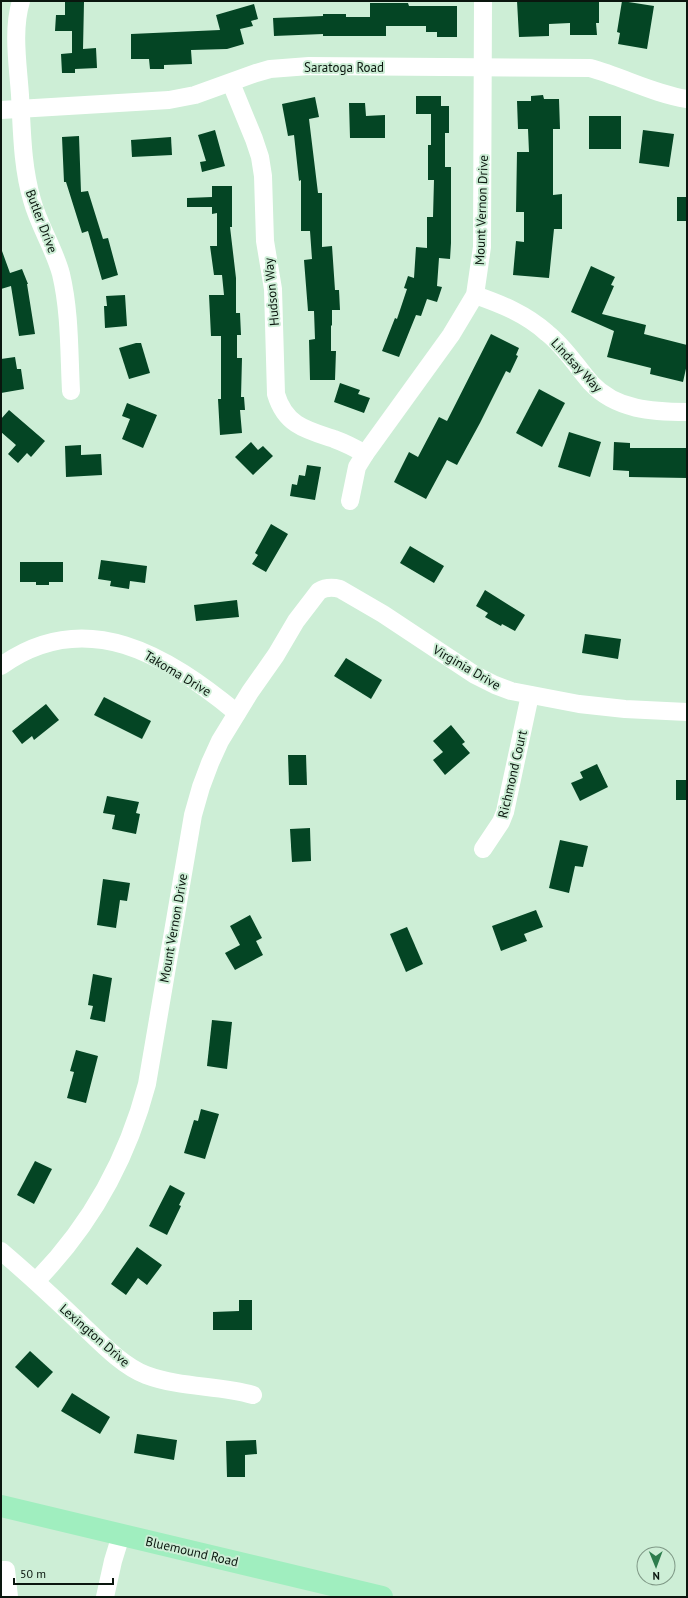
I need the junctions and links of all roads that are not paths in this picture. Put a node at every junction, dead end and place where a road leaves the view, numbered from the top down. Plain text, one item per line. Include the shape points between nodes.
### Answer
1 (21, 1) edge
2 (483, 1) edge
3 (483, 67) junction
4 (231, 83) junction
5 (687, 99) edge
6 (21, 109) junction
7 (1, 110) edge
8 (475, 295) junction
9 (71, 391) dead end
10 (687, 412) edge
11 (365, 454) junction
12 (350, 501) dead end
13 (332, 587) joint
14 (1, 666) edge
15 (530, 695) junction
16 (687, 712) edge
17 (237, 713) junction
18 (483, 849) dead end
19 (1, 1251) edge
20 (36, 1281) junction
21 (253, 1395) dead end
22 (1, 1506) edge
23 (121, 1535) junction
24 (1, 1570) edge
25 (8, 1597) edge
26 (105, 1597) edge
27 (382, 1597) edge

1 - 6 street, Butler Drive via 17,35
2 - 3 street, Mount Vernon Drive
3 - 4 street, Saratoga Road via 308,66 270,69
3 - 5 street, Saratoga Road via 590,68
3 - 8 street, Mount Vernon Drive via 482,247
4 - 6 street, Saratoga Road via 195,95 169,100
4 - 11 street, Hudson Way via 254,139 263,176 265,241 273,289 278,402 295,424
6 - 7 street, Saratoga Road
6 - 9 street, Butler Drive via 24,156 32,202 52,246 61,273 67,305
8 - 10 street, Lindsay Way via 520,313 547,332 562,346 592,385 609,398 632,408
8 - 11 street, Mount Vernon Drive via 451,335
11 - 12 street, Mount Vernon Drive via 358,467
13 - 15 street, Virginia Drive via 340,589 382,614 495,685
13 - 17 street, Mount Vernon Drive via 319,591 296,621
14 - 17 street, Takoma Drive via 21,653 64,639 93,638 118,642 138,648 176,669
15 - 16 street, Virginia Drive via 594,706
15 - 18 street, Richmond Court via 505,812
17 - 20 street, Mount Vernon Drive via 210,763 193,815 147,1084 141,1106 126,1148 96,1205 71,1242
19 - 20 street, Lexington Drive
20 - 21 street, Lexington Drive via 101,1343 128,1366 144,1375 175,1383 235,1390
22 - 23 main road, Bluemound Road
23 - 26 street
23 - 27 main road, Bluemound Road
24 - 25 street via 6,1570

